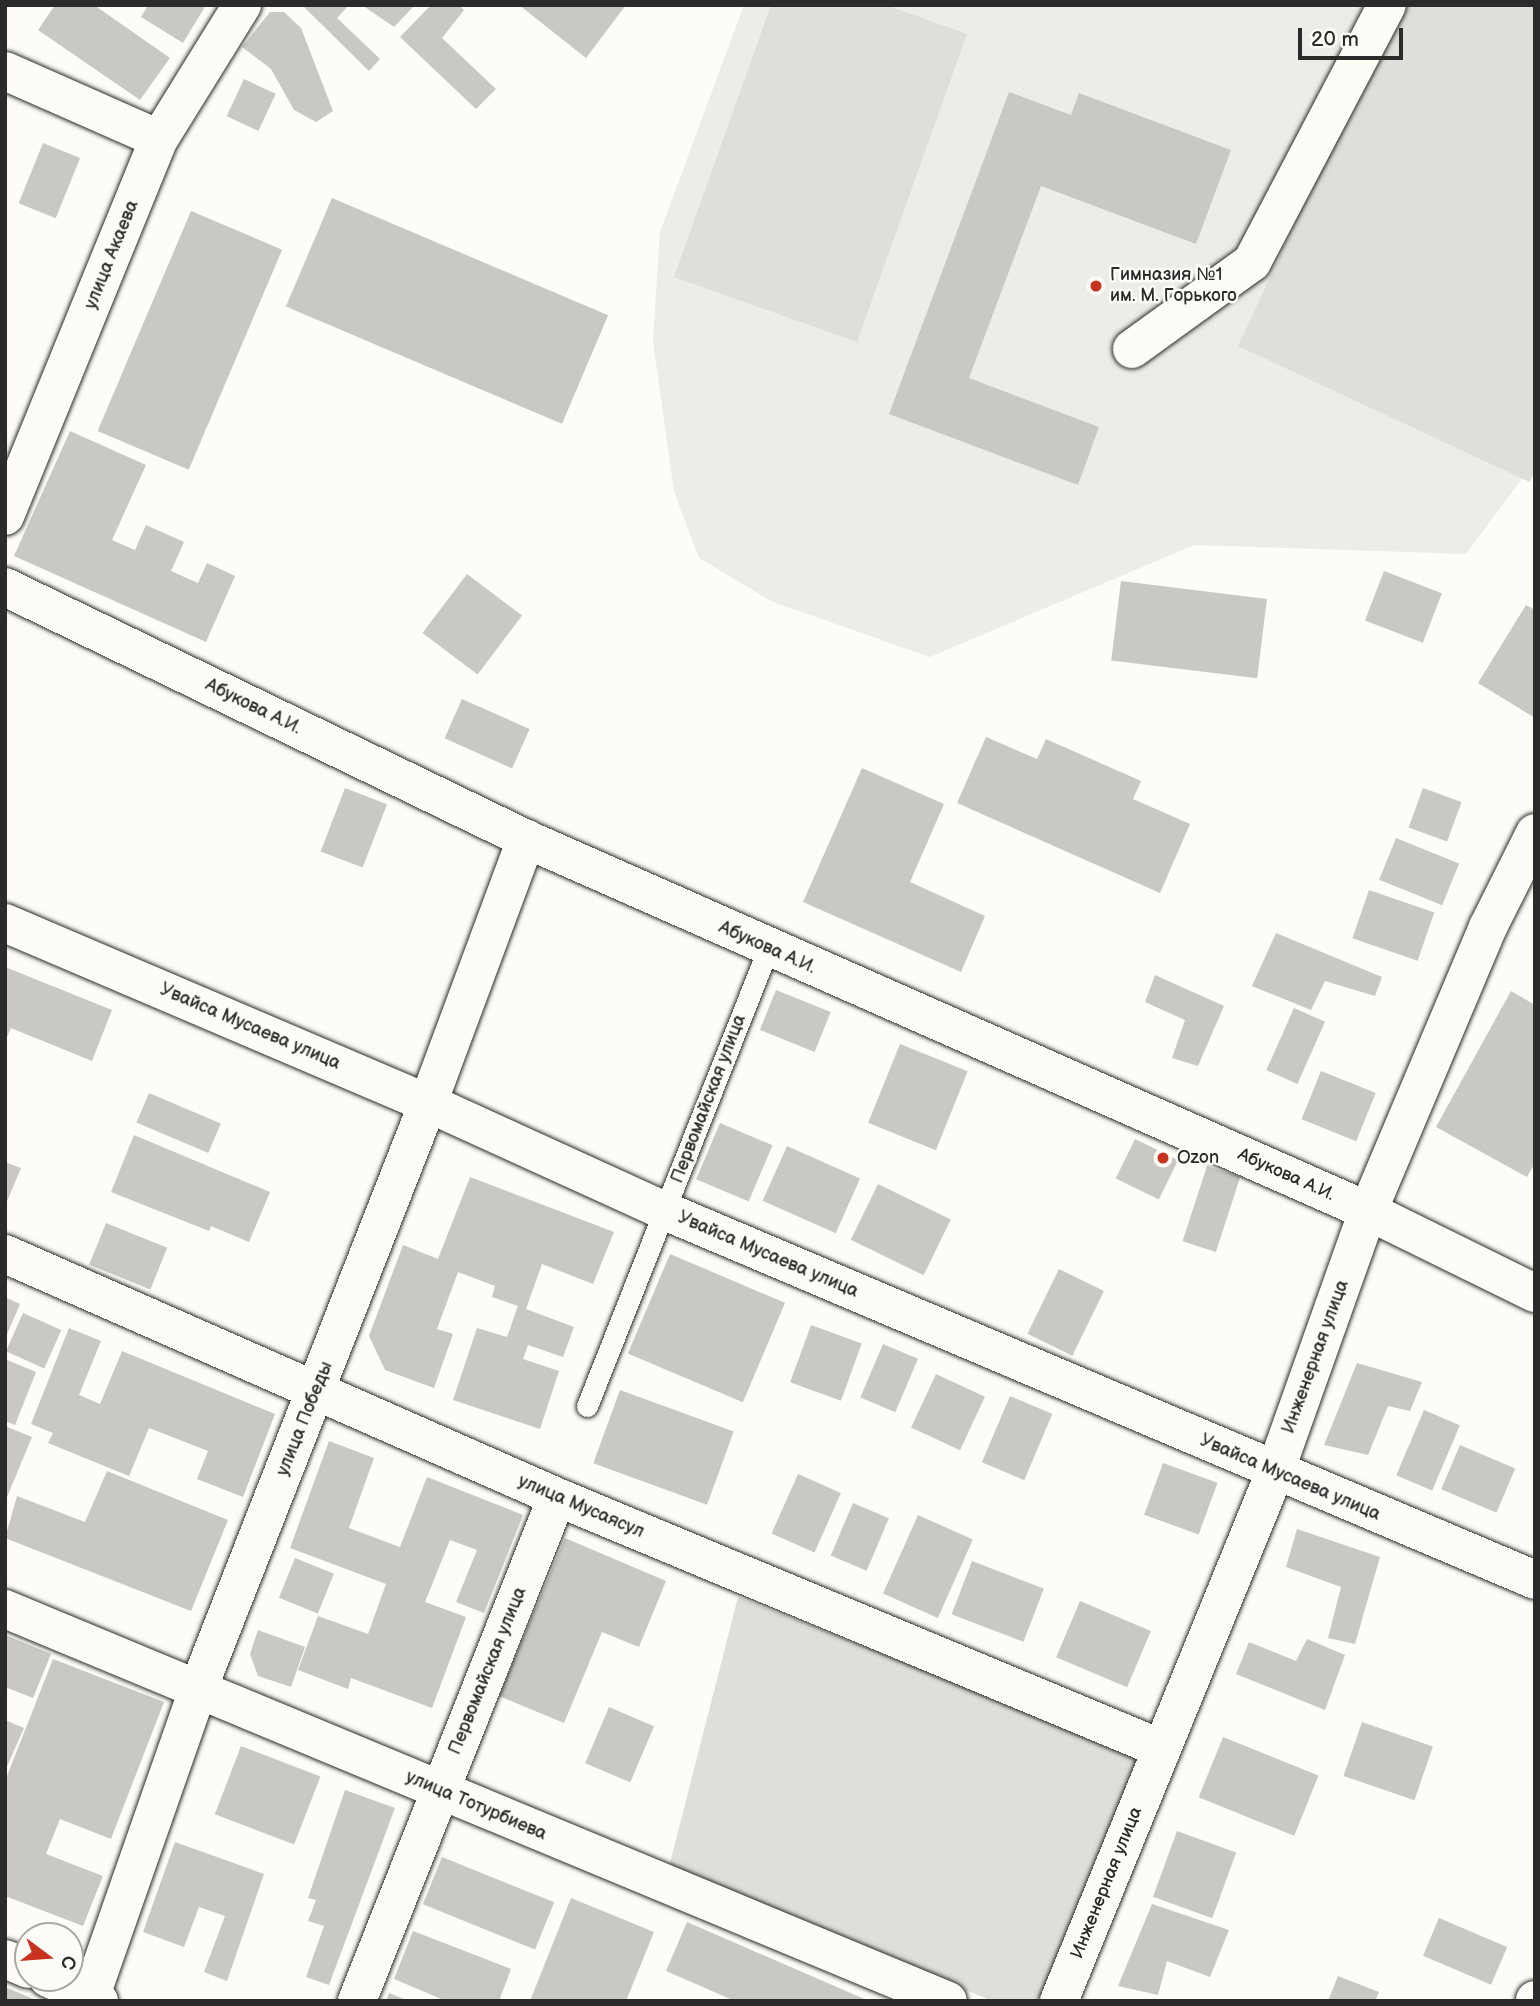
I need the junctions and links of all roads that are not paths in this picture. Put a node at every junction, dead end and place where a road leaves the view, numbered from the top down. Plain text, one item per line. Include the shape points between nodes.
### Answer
1 (243, 5) edge
2 (1387, 5) edge
3 (5, 71) edge
4 (159, 139) junction
5 (1132, 349) dead end
6 (5, 516) edge
7 (5, 587) edge
8 (1535, 833) edge
9 (526, 839) junction
10 (5, 923) edge
11 (768, 949) junction
12 (428, 1103) junction
13 (665, 1211) junction
14 (1368, 1211) junction
15 (5, 1254) edge
16 (1535, 1293) edge
17 (316, 1392) junction
18 (587, 1406) dead end
19 (1275, 1472) junction
20 (557, 1497) junction
21 (1535, 1580) edge
22 (5, 1609) edge
23 (198, 1689) junction
24 (1162, 1749) junction
25 (441, 1791) junction
26 (93, 1999) edge
27 (357, 2001) edge
28 (948, 2001) edge
29 (1059, 2001) edge

1 - 4 street, улица Акаева
2 - 5 street via 1252,262
3 - 4 street
4 - 6 street, улица Акаева
7 - 9 street, Абукова А.И.
8 - 14 street, Инженерная улица via 1488,926
9 - 11 street, Абукова А.И.
9 - 12 street, улица Победы
10 - 12 street, Увайса Мусаева улица
11 - 13 lane, Первомайская улица
11 - 14 street, Абукова А.И.
12 - 13 street, Увайса Мусаева улица
12 - 17 street, улица Победы
13 - 18 lane, Первомайская улица
13 - 19 street, Увайса Мусаева улица
14 - 16 street, Абукова А.И.
14 - 19 street, Инженерная улица
15 - 17 street, улица Мусаясул
17 - 20 street, улица Мусаясул
17 - 23 street, улица Победы
19 - 21 street, Увайса Мусаева улица
19 - 24 street, Инженерная улица
20 - 24 street, улица Мусаясул
20 - 25 street, Первомайская улица
22 - 23 street, улица Тотурбиева
23 - 25 street, улица Тотурбиева
23 - 26 street, улица Победы
24 - 29 street, Инженерная улица
25 - 27 street, Первомайская улица
25 - 28 street, улица Тотурбиева

